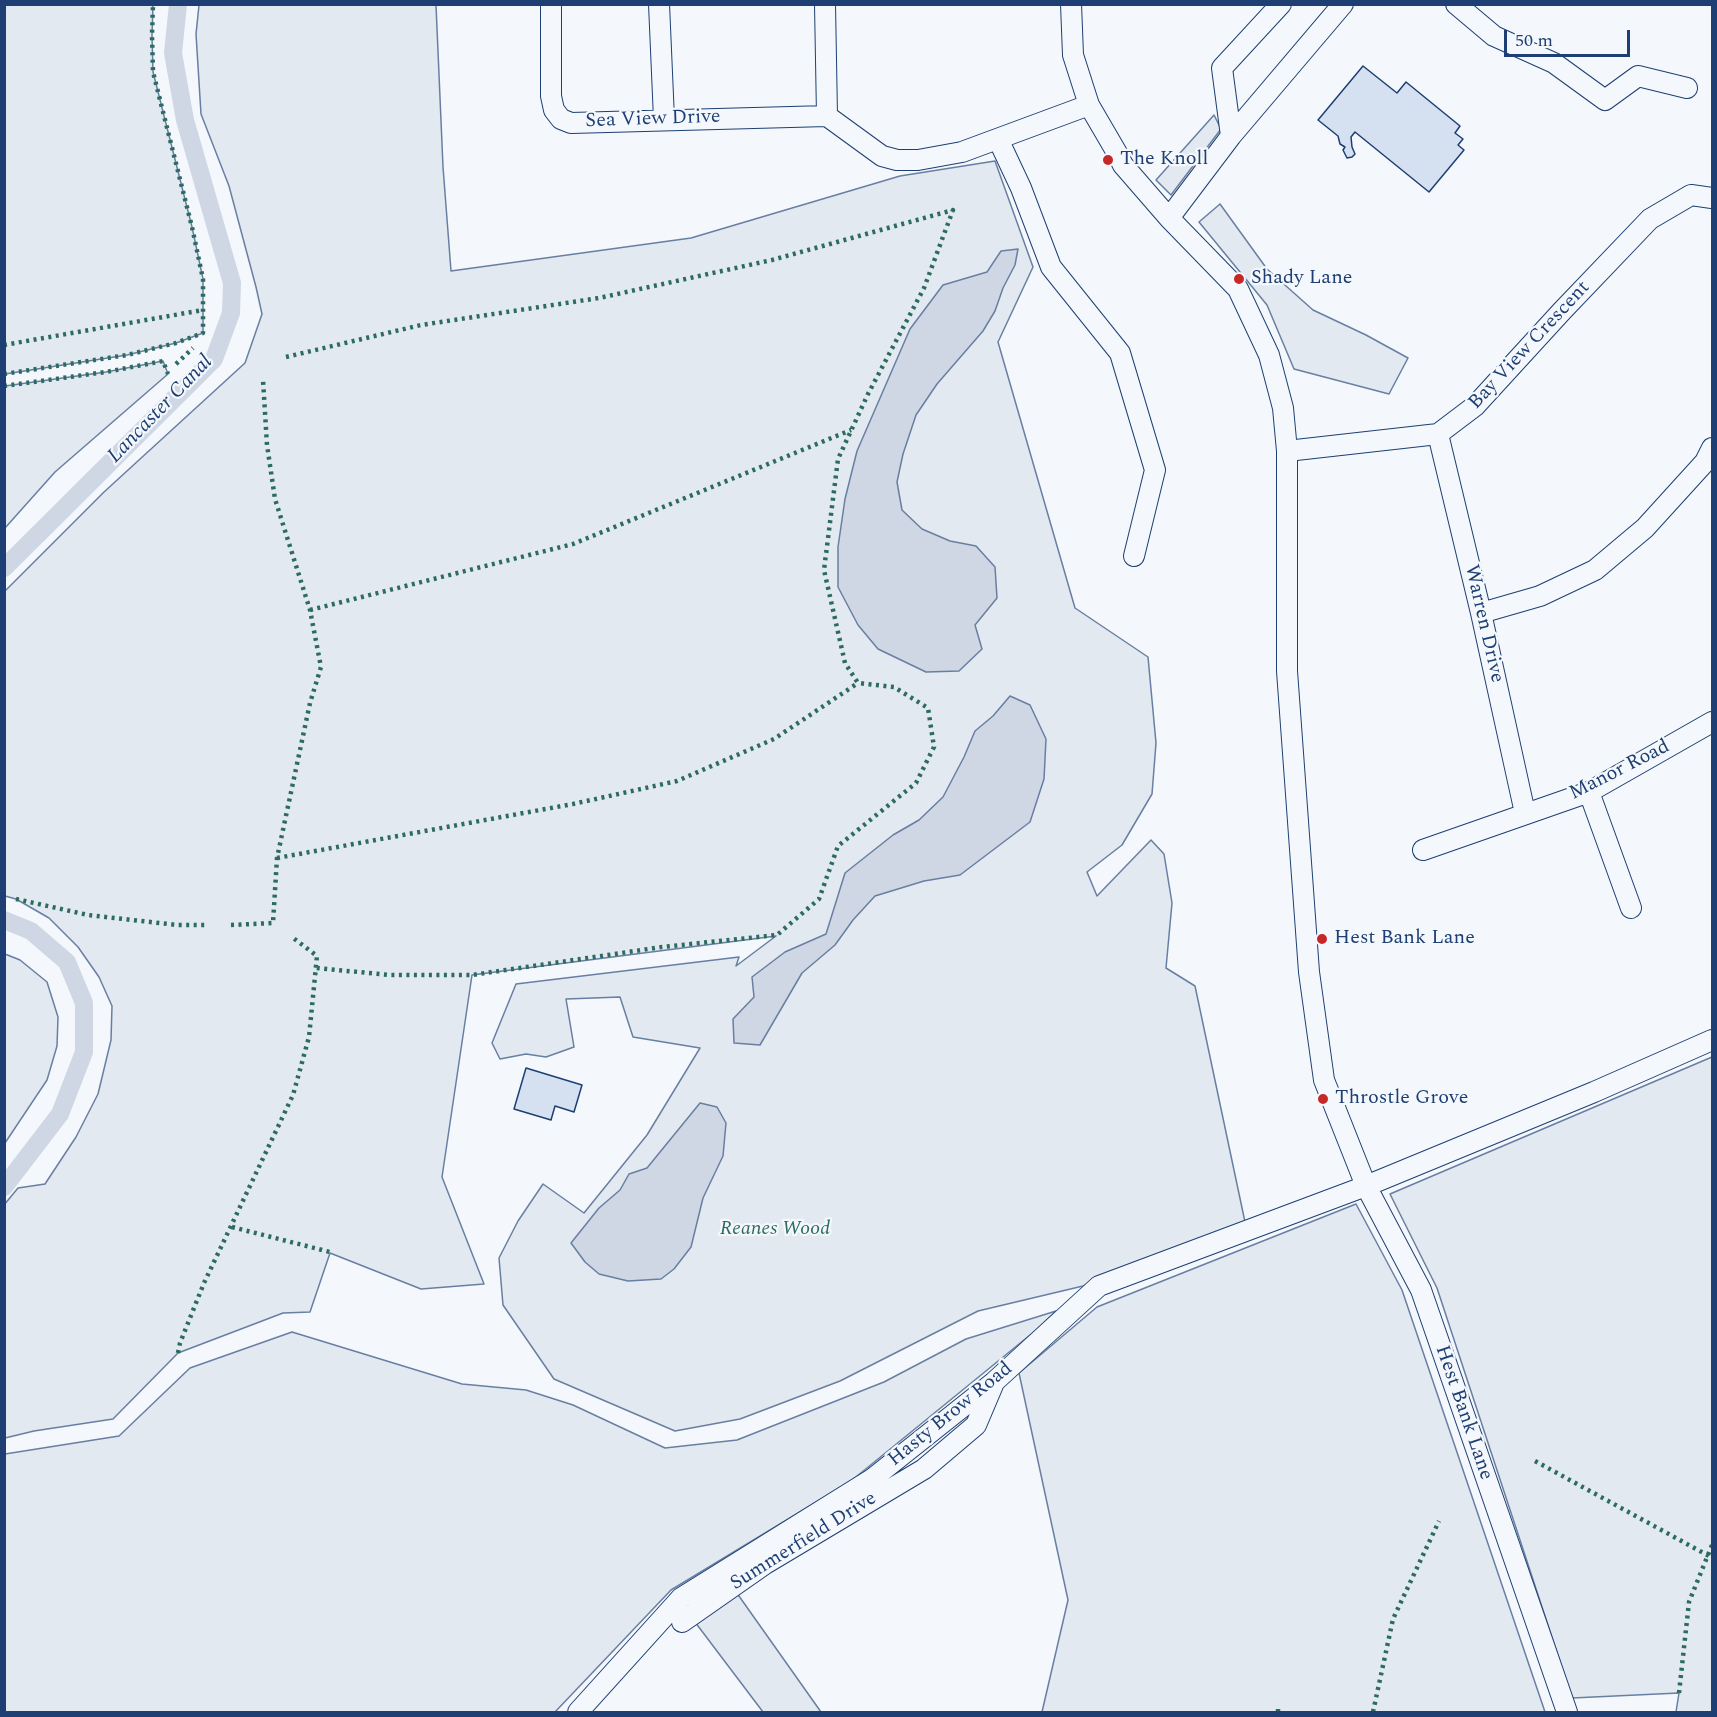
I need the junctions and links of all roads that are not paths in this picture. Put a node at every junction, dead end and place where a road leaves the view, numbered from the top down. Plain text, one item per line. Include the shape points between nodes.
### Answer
1 (551, 4) edge
2 (659, 4) edge
3 (825, 4) edge
4 (1071, 4) edge
5 (1281, 4) edge
6 (1343, 4) edge
7 (1456, 4) edge
8 (1687, 88) dead end
9 (1089, 105) junction
10 (827, 116) junction
11 (664, 119) junction
12 (1231, 136) junction
13 (998, 139) junction
14 (1713, 198) edge
15 (1169, 219) junction
16 (1438, 434) junction
17 (1713, 448) edge
18 (1287, 451) junction
19 (1134, 556) dead end
20 (1481, 613) junction
21 (1713, 722) edge
22 (1589, 792) junction
23 (1525, 813) junction
24 (1423, 850) dead end
25 (1631, 908) dead end
26 (1713, 1040) edge
27 (1366, 1186) junction
28 (994, 1382) junction
29 (682, 1622) dead end
30 (578, 1713) edge
31 (1567, 1713) edge

1 - 11 street, Sea View Drive via 551,96 561,119 571,123
2 - 11 street
3 - 10 street
4 - 9 street, Hest Bank Lane via 1073,55
5 - 12 street via 1222,68
6 - 12 street
7 - 8 street via 1494,36 1554,63 1605,100 1638,76
9 - 13 street
9 - 15 street, Hest Bank Lane via 1123,165
10 - 11 street, Sea View Drive
10 - 13 street via 882,156 897,160 962,152
12 - 15 street
13 - 19 street via 1051,267 1120,353 1155,470
14 - 16 street, Bay View Crescent via 1691,195 1650,219 1475,406
15 - 18 street, Hest Bank Lane via 1238,289 1269,356 1283,408
16 - 18 street
16 - 20 street, Warren Drive
17 - 20 street via 1645,528 1595,570 1540,596
18 - 27 street, Hest Bank Lane via 1287,671 1309,972 1324,1080
20 - 23 street, Warren Drive
21 - 22 street, Manor Road
22 - 23 street, Manor Road
22 - 25 street
23 - 24 street, Manor Road
26 - 27 street
27 - 28 street, Hasty Brow Road via 1099,1286
27 - 31 street, Hest Bank Lane via 1420,1290
28 - 29 street, Summerfield Drive via 976,1425 924,1469 765,1564
28 - 30 street, Hasty Brow Road via 872,1479 681,1598

